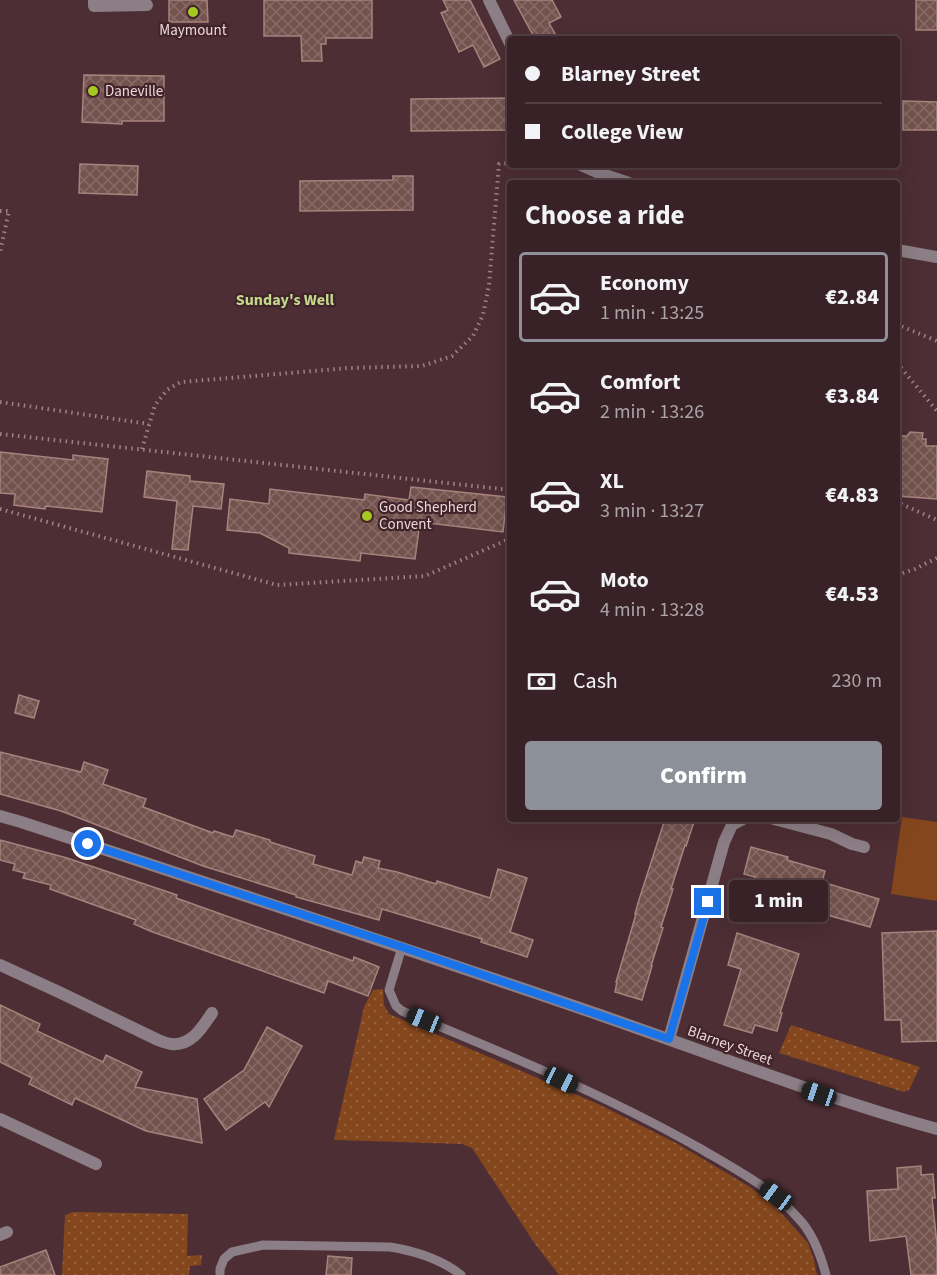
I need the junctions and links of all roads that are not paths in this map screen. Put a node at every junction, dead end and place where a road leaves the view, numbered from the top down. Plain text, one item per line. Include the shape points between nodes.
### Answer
1 (489, 0) edge
2 (94, 3) edge
3 (147, 5) dead end
4 (507, 37) edge
5 (588, 168) edge
6 (620, 180) edge
7 (900, 251) edge
8 (937, 257) edge
9 (0, 816) edge
10 (738, 822) edge
11 (785, 822) edge
12 (864, 847) dead end
13 (402, 947) junction
14 (0, 965) edge
15 (212, 1013) dead end
16 (669, 1039) junction
17 (0, 1119) edge
18 (937, 1130) edge
19 (96, 1164) dead end
20 (457, 1273) edge
21 (220, 1275) edge
22 (826, 1275) edge

1 - 4 street
2 - 3 street
5 - 6 street
7 - 8 street
9 - 13 street, Blarney Street
10 - 16 street via 724,842
11 - 12 street
13 - 16 street, Blarney Street
13 - 22 lane via 389,990 402,1011 656,1124 753,1180 802,1222
14 - 15 street via 174,1045 197,1035
16 - 18 street, Blarney Street via 819,1094
17 - 19 street
20 - 21 lane via 426,1256 390,1247 263,1245 232,1252 224,1258

